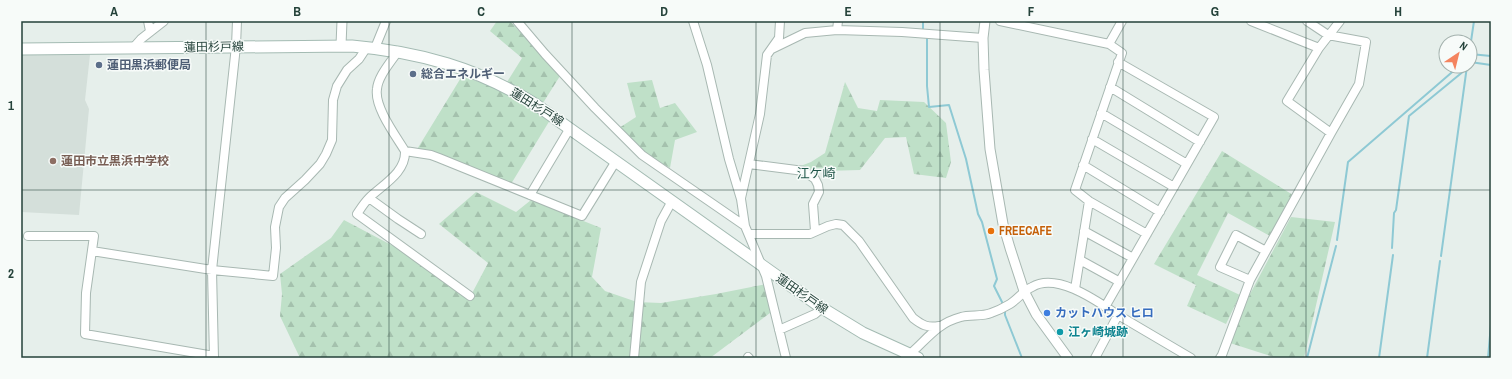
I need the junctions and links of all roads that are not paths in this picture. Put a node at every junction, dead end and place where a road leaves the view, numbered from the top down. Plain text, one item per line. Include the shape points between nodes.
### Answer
1 (148, 21) edge
2 (164, 21) edge
3 (237, 21) edge
4 (342, 21) edge
5 (386, 21) edge
6 (517, 21) edge
7 (693, 21) edge
8 (780, 21) edge
9 (838, 21) edge
10 (985, 21) edge
11 (1000, 21) edge
12 (1122, 21) edge
13 (1251, 21) edge
14 (1307, 21) edge
15 (1340, 21) edge
16 (837, 30) junction
17 (150, 31) junction
18 (1328, 35) junction
19 (983, 38) junction
20 (1109, 44) junction
21 (341, 45) junction
22 (236, 46) junction
23 (133, 48) junction
24 (371, 48) junction
25 (1319, 48) junction
26 (772, 49) junction
27 (21, 50) edge
28 (398, 51) junction
29 (1118, 62) junction
30 (1110, 87) junction
31 (1101, 113) junction
32 (570, 128) junction
33 (1331, 133) junction
34 (1092, 139) junction
35 (1200, 142) junction
36 (405, 151) junction
37 (616, 161) junction
38 (749, 164) junction
39 (1187, 164) junction
40 (1083, 166) junction
41 (1174, 187) junction
42 (530, 195) junction
43 (369, 198) junction
44 (741, 199) junction
45 (672, 201) junction
46 (1089, 201) junction
47 (1160, 212) junction
48 (745, 226) junction
49 (815, 231) junction
50 (1084, 231) junction
51 (421, 234) dead end
52 (749, 234) junction
53 (1147, 234) junction
54 (28, 236) dead end
55 (92, 251) junction
56 (1266, 251) junction
57 (1133, 258) junction
58 (1080, 260) junction
59 (762, 266) junction
60 (212, 270) junction
61 (1250, 280) junction
62 (1120, 282) junction
63 (1075, 289) junction
64 (1024, 291) junction
65 (470, 296) dead end
66 (1105, 307) junction
67 (822, 308) junction
68 (1118, 315) junction
69 (939, 326) junction
70 (779, 330) junction
71 (214, 357) edge
72 (910, 357) edge
73 (634, 358) edge
74 (786, 358) edge
75 (1068, 358) edge
76 (1095, 358) edge
77 (1191, 358) edge
78 (1220, 358) edge

1 - 17 street
2 - 17 street
3 - 22 street
4 - 21 street
5 - 24 street
6 - 48 street via 637,151
7 - 44 street via 707,65
8 - 26 street via 779,38
9 - 16 street
10 - 19 street
11 - 20 street
12 - 20 street
13 - 25 street
14 - 18 street
15 - 18 street
16 - 19 street
16 - 26 street via 805,33
17 - 23 street
18 - 25 street
18 - 33 street via 1366,42 1359,84
19 - 64 street via 990,150 1003,224
20 - 29 street via 1122,53
21 - 22 main road, 蓮田杉戸線
21 - 24 main road, 蓮田杉戸線
22 - 23 main road, 蓮田杉戸線
22 - 60 street
23 - 27 main road, 蓮田杉戸線
24 - 28 main road, 蓮田杉戸線
24 - 60 street via 347,70 337,86 333,100 332,140 326,154 320,164 279,207 275,227 273,276
25 - 33 street via 1286,101
26 - 38 street via 767,55 760,114
28 - 32 main road, 蓮田杉戸線 via 455,66 490,80 522,96
28 - 36 street via 376,89 384,114
29 - 30 street
29 - 35 street via 1214,118
30 - 31 street
30 - 35 street
31 - 34 street
31 - 39 street
32 - 37 main road, 蓮田杉戸線
32 - 42 street
33 - 56 street
34 - 40 street
34 - 41 street
35 - 39 street
36 - 42 street via 439,158
36 - 43 street via 395,175
37 - 42 street via 582,216
37 - 45 main road, 蓮田杉戸線
38 - 44 street
38 - 49 street via 804,171 815,179 818,185 813,204
39 - 41 street
40 - 46 street via 1074,190
40 - 47 street
41 - 47 street
43 - 51 street
43 - 65 street via 357,214
44 - 48 street
45 - 59 main road, 蓮田杉戸線
45 - 73 street via 661,221 642,282
46 - 50 street
46 - 53 street
47 - 53 street
48 - 52 street
49 - 52 street via 810,234
49 - 69 street via 836,224 843,225 859,241 914,318 929,328
50 - 57 street
50 - 58 street
52 - 59 street
53 - 57 street
54 - 55 street via 94,236
55 - 60 street
55 - 71 street via 86,293 85,334
56 - 61 street
56 - 61 street via 1236,235 1220,267
57 - 62 street
58 - 62 street
58 - 63 street
59 - 67 main road, 蓮田杉戸線
59 - 70 street
60 - 71 street
61 - 78 street
62 - 66 street
63 - 64 street via 1056,283 1044,283
63 - 66 street
64 - 69 street via 1011,304 989,314 961,317
64 - 75 street via 1036,314
66 - 68 street
67 - 70 street via 815,314
67 - 72 main road, 蓮田杉戸線 via 862,333
68 - 76 street
68 - 77 street
69 - 72 street
70 - 74 street

